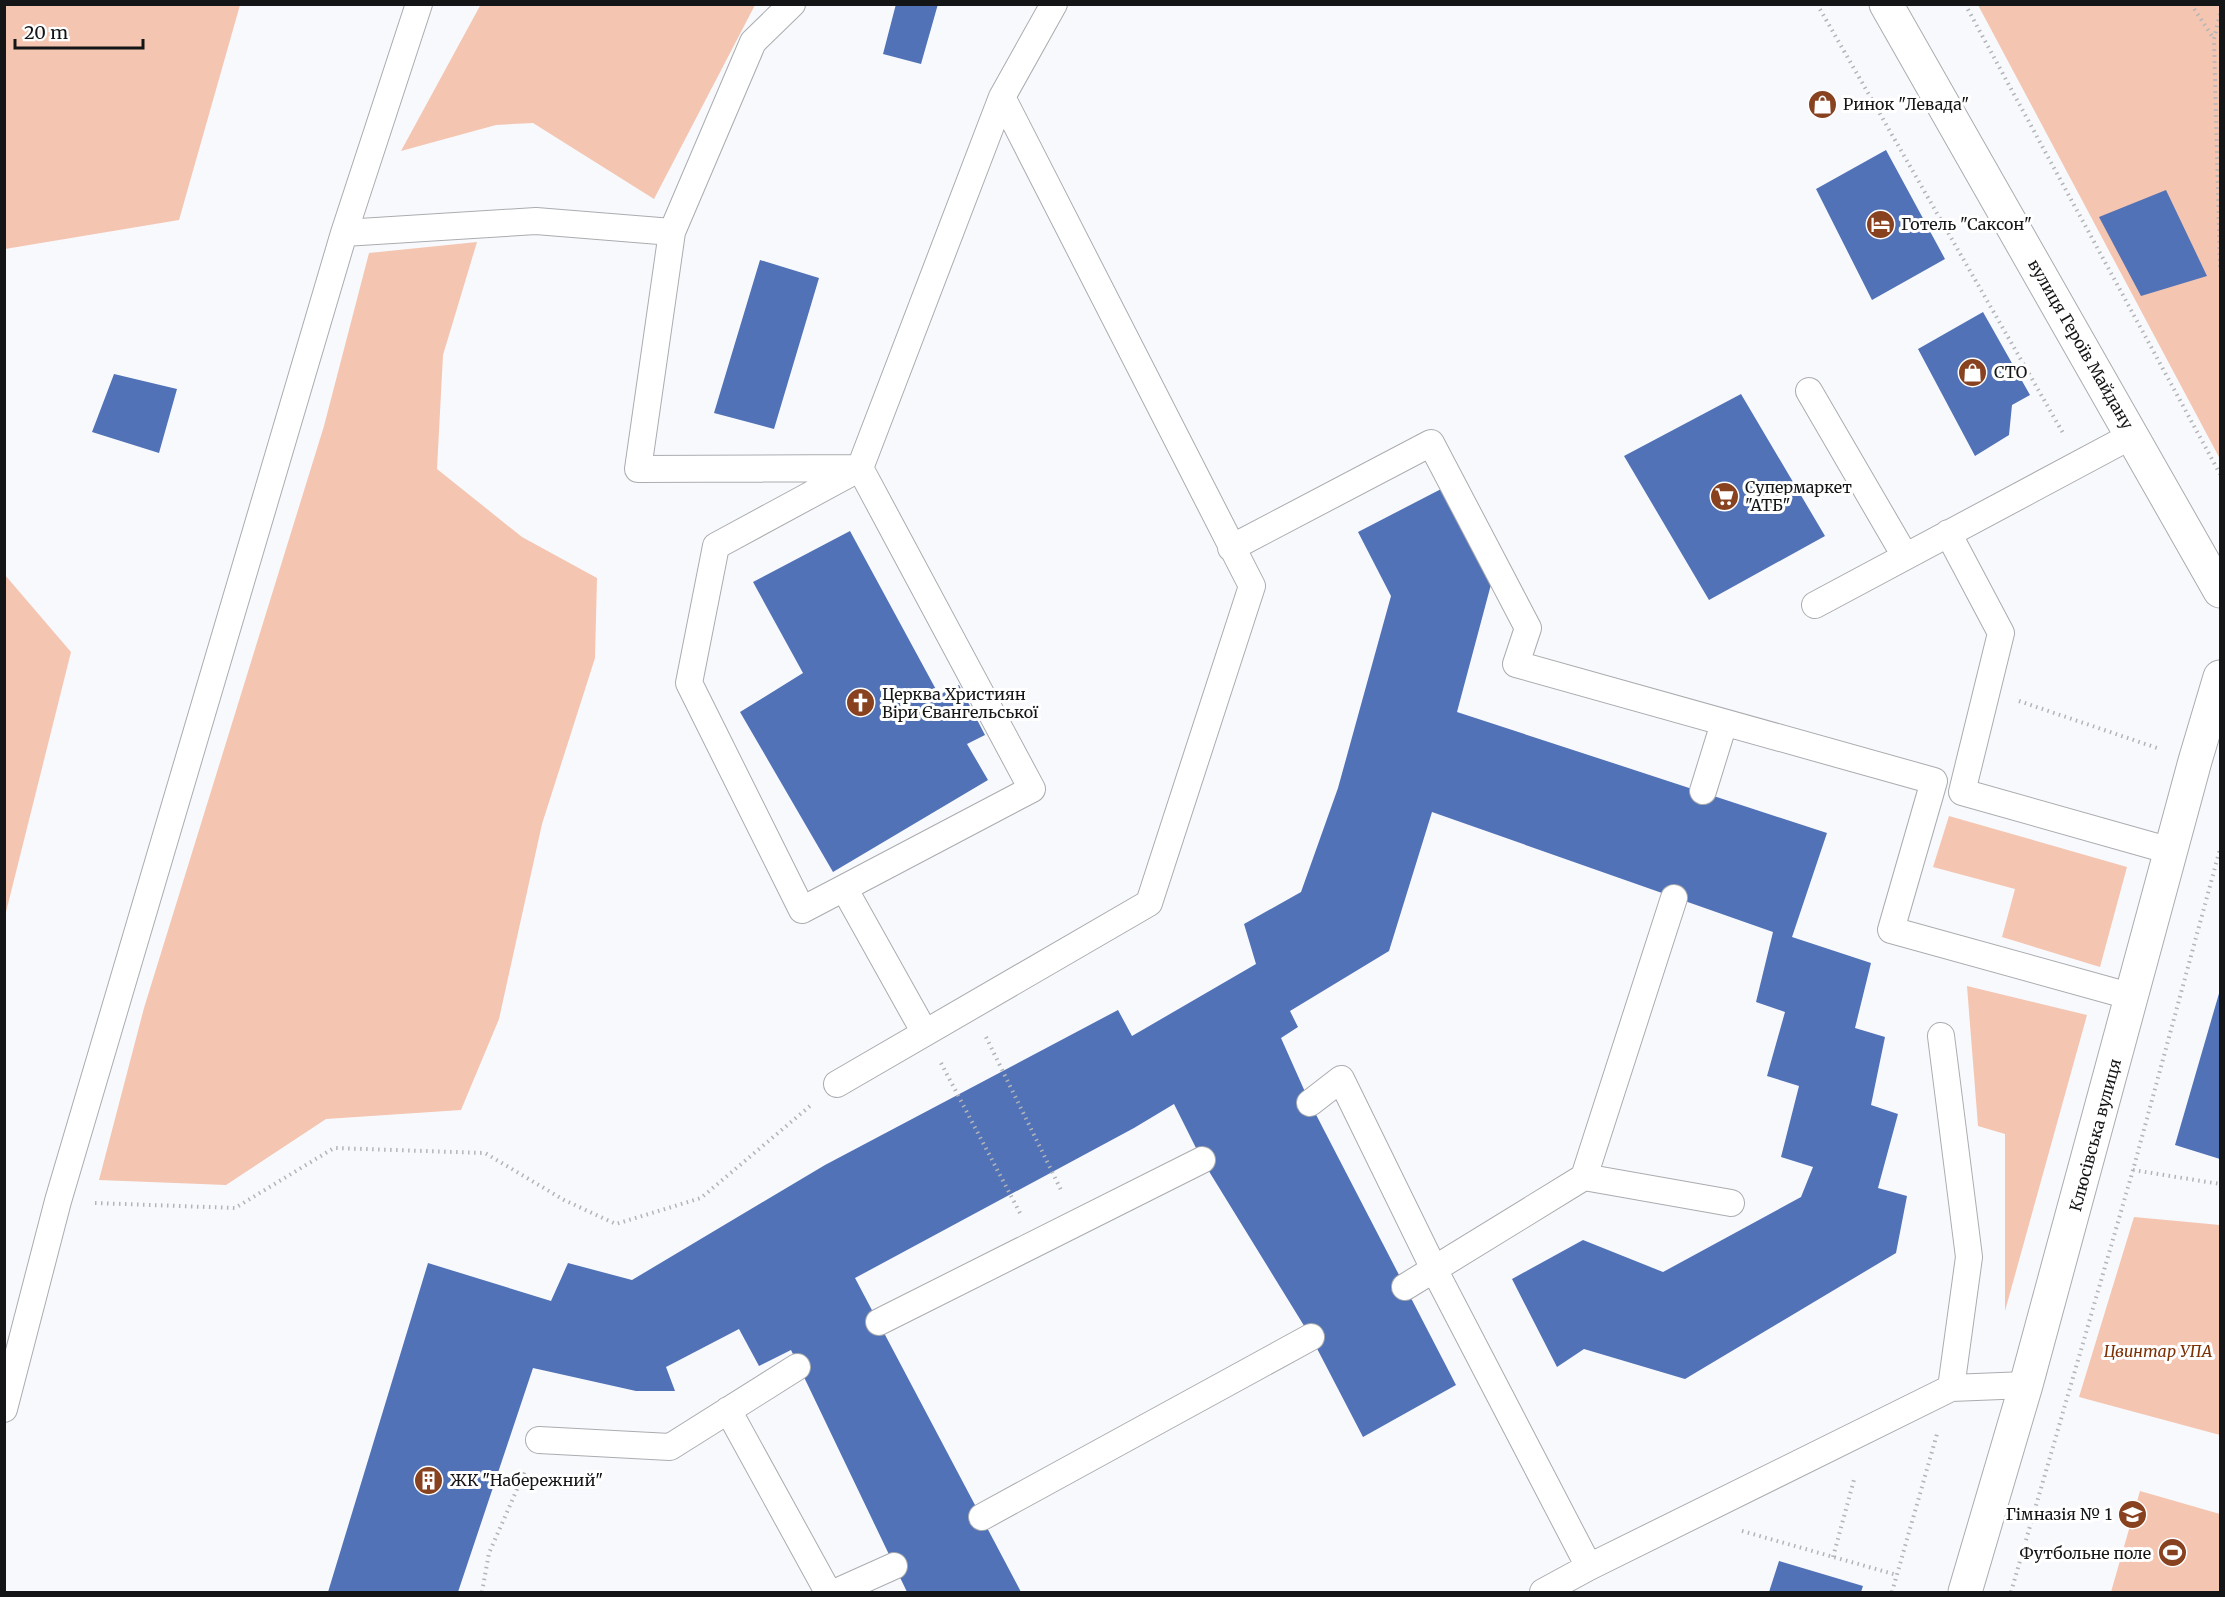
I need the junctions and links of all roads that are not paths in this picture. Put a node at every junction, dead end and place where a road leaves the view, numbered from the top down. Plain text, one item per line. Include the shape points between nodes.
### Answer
1 (419, 4) edge
2 (792, 4) edge
3 (1054, 4) edge
4 (1886, 4) edge
5 (1002, 97) junction
6 (672, 232) junction
7 (344, 233) junction
8 (1809, 391) dead end
9 (2133, 435) junction
10 (860, 468) junction
11 (1948, 533) junction
12 (1232, 548) junction
13 (1905, 556) junction
14 (2220, 591) edge
15 (1815, 605) dead end
16 (2219, 686) edge
17 (1724, 723) junction
18 (1703, 791) dead end
19 (2171, 850) junction
20 (844, 888) junction
21 (1674, 898) dead end
22 (2133, 997) junction
23 (925, 1033) junction
24 (1941, 1036) dead end
25 (837, 1084) road end
26 (1310, 1102) dead end
27 (1202, 1160) dead end
28 (1584, 1177) junction
29 (1731, 1203) dead end
30 (1435, 1271) junction
31 (1405, 1287) dead end
32 (879, 1322) dead end
33 (1311, 1337) dead end
34 (797, 1367) dead end
35 (2026, 1385) junction
36 (1951, 1388) junction
37 (4, 1409) edge
38 (728, 1410) junction
39 (539, 1440) road end
40 (982, 1517) dead end
41 (894, 1566) dead end
42 (1589, 1567) junction
43 (828, 1593) edge
44 (836, 1593) edge
45 (1543, 1593) edge
46 (1965, 1593) edge

1 - 7 lane
2 - 6 lane via 753,42
3 - 5 lane
4 - 9 street, вулиця Героїв Майдану
5 - 10 lane
5 - 12 lane
6 - 7 lane via 536,221
6 - 10 lane via 638,468
7 - 37 lane via 58,1201
8 - 13 lane
9 - 11 lane
9 - 14 street, вулиця Героїв Майдану
10 - 20 lane via 1032,789
10 - 20 lane via 716,546 689,683 802,910
11 - 13 lane
11 - 19 lane via 2001,633 1962,792
12 - 17 lane via 1431,443 1528,628 1516,664
12 - 23 lane via 1252,586 1149,903
13 - 15 lane
16 - 19 street, Клюсівська вулиця
17 - 18 lane
17 - 22 lane via 1934,781 1891,930
19 - 22 street, Клюсівська вулиця
20 - 23 lane
21 - 28 lane
22 - 35 street, Клюсівська вулиця
23 - 25 lane
24 - 36 lane via 1969,1257
26 - 30 lane via 1341,1079
27 - 32 lane
28 - 29 lane
28 - 30 lane
30 - 31 lane
30 - 42 lane
33 - 40 lane
34 - 38 lane
35 - 36 lane
35 - 46 street, Клюсівська вулиця
36 - 42 lane
38 - 39 lane via 670,1447
38 - 43 lane
41 - 44 lane
42 - 45 lane

